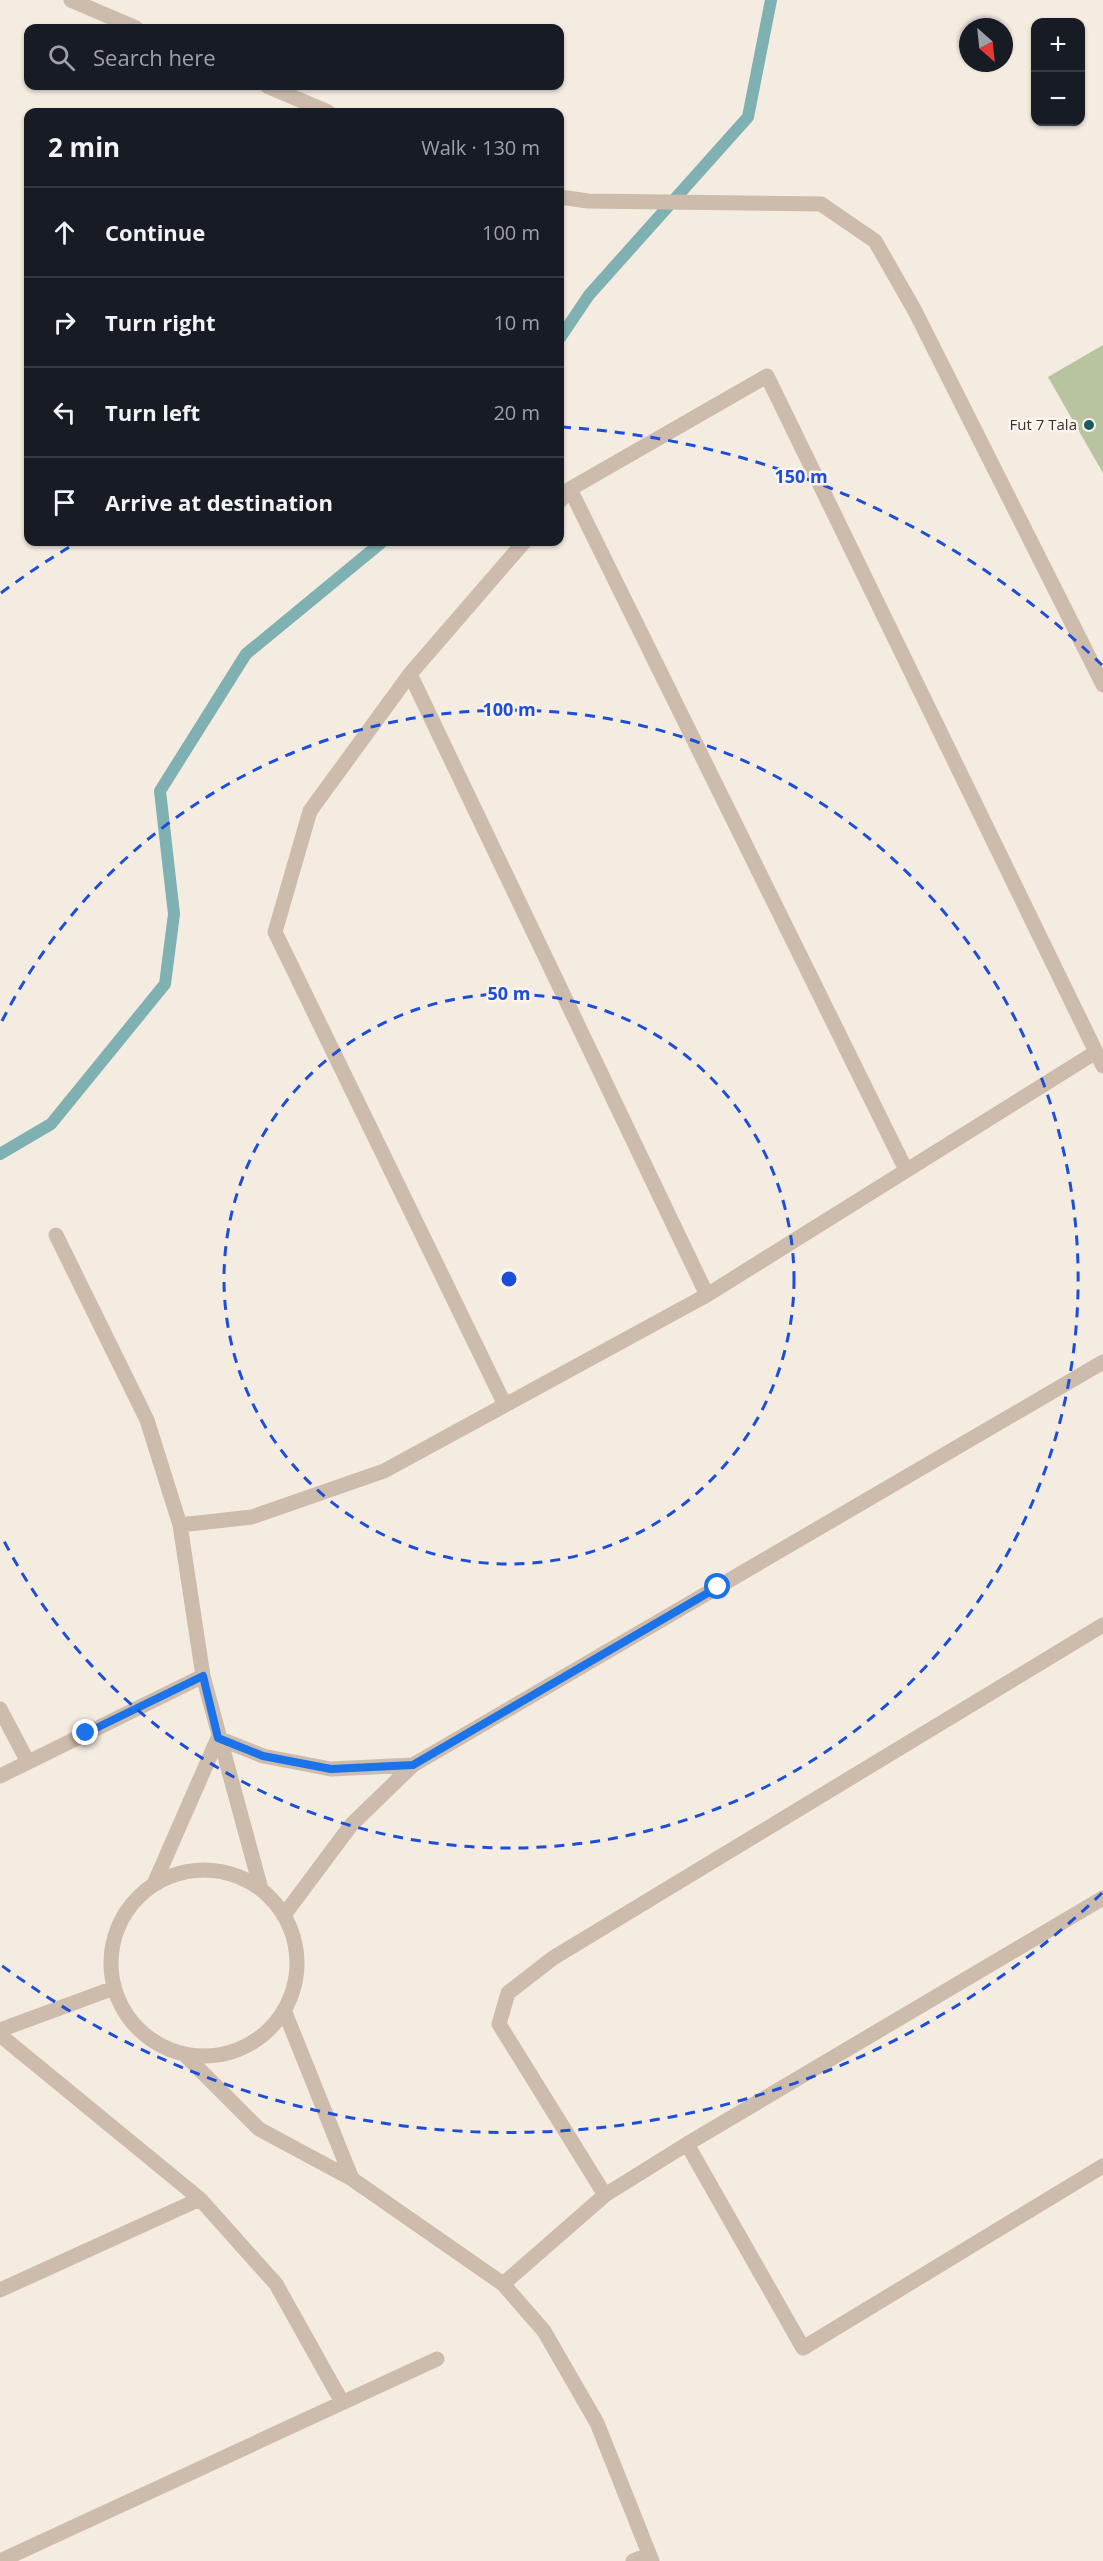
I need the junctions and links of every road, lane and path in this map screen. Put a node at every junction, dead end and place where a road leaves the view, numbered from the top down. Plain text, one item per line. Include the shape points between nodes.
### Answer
1 (71, 0) edge
2 (127, 24) edge
3 (276, 90) edge
4 (319, 108) edge
5 (564, 198) edge
6 (565, 495) edge
7 (521, 546) edge
8 (410, 674) junction
9 (1103, 685) edge
10 (1095, 1052) junction
11 (1103, 1066) edge
12 (906, 1170) junction
13 (56, 1235) dead end
14 (707, 1295) junction
15 (1103, 1362) edge
16 (505, 1405) junction
17 (180, 1525) junction
18 (1103, 1626) edge
19 (203, 1676) junction
20 (0, 1709) edge
21 (218, 1738) junction
22 (28, 1762) junction
23 (413, 1765) junction
24 (0, 1776) edge
25 (154, 1884) junction
26 (261, 1889) junction
27 (1103, 1898) edge
28 (284, 1915) junction
29 (114, 1988) junction
30 (284, 2010) junction
31 (0, 2030) edge
32 (0, 2035) edge
33 (185, 2055) junction
34 (687, 2144) junction
35 (1103, 2166) edge
36 (352, 2179) junction
37 (605, 2195) junction
38 (200, 2199) junction
39 (503, 2284) junction
40 (0, 2290) edge
41 (437, 2359) dead end
42 (342, 2402) junction
43 (650, 2557) edge
44 (0, 2561) edge
45 (633, 2561) edge

1 - 2 street
3 - 4 street
5 - 9 street via 821,204 875,241 915,311
6 - 10 street via 767,376
6 - 12 street
7 - 8 street
8 - 14 street
8 - 16 street via 310,811 275,932
10 - 11 street
10 - 12 street
12 - 14 street
13 - 17 street via 147,1420
14 - 16 street
15 - 23 street
16 - 17 street via 384,1471 252,1517
17 - 19 street
18 - 37 street via 553,1958 508,1993 500,2024
19 - 21 street
19 - 22 street
20 - 22 street
21 - 23 street via 263,1756 331,1769
21 - 25 street
21 - 26 street
22 - 24 street
23 - 28 street via 352,1824
25 - 26 street via 181,1873 208,1870 237,1875
25 - 29 street via 132,1904 117,1929 111,1958
26 - 28 street
27 - 34 street
28 - 30 street via 294,1938 297,1963 294,1987
29 - 31 street
29 - 33 street via 123,2011 139,2031 161,2046
30 - 33 street via 266,2032 242,2048 214,2055
30 - 36 street
32 - 38 street
33 - 36 street via 259,2129
34 - 35 street via 803,2348
34 - 37 street
36 - 39 street
37 - 39 street
38 - 40 street
38 - 42 street via 276,2284
39 - 43 street via 544,2331 597,2423
41 - 42 street
42 - 44 street
43 - 45 street

